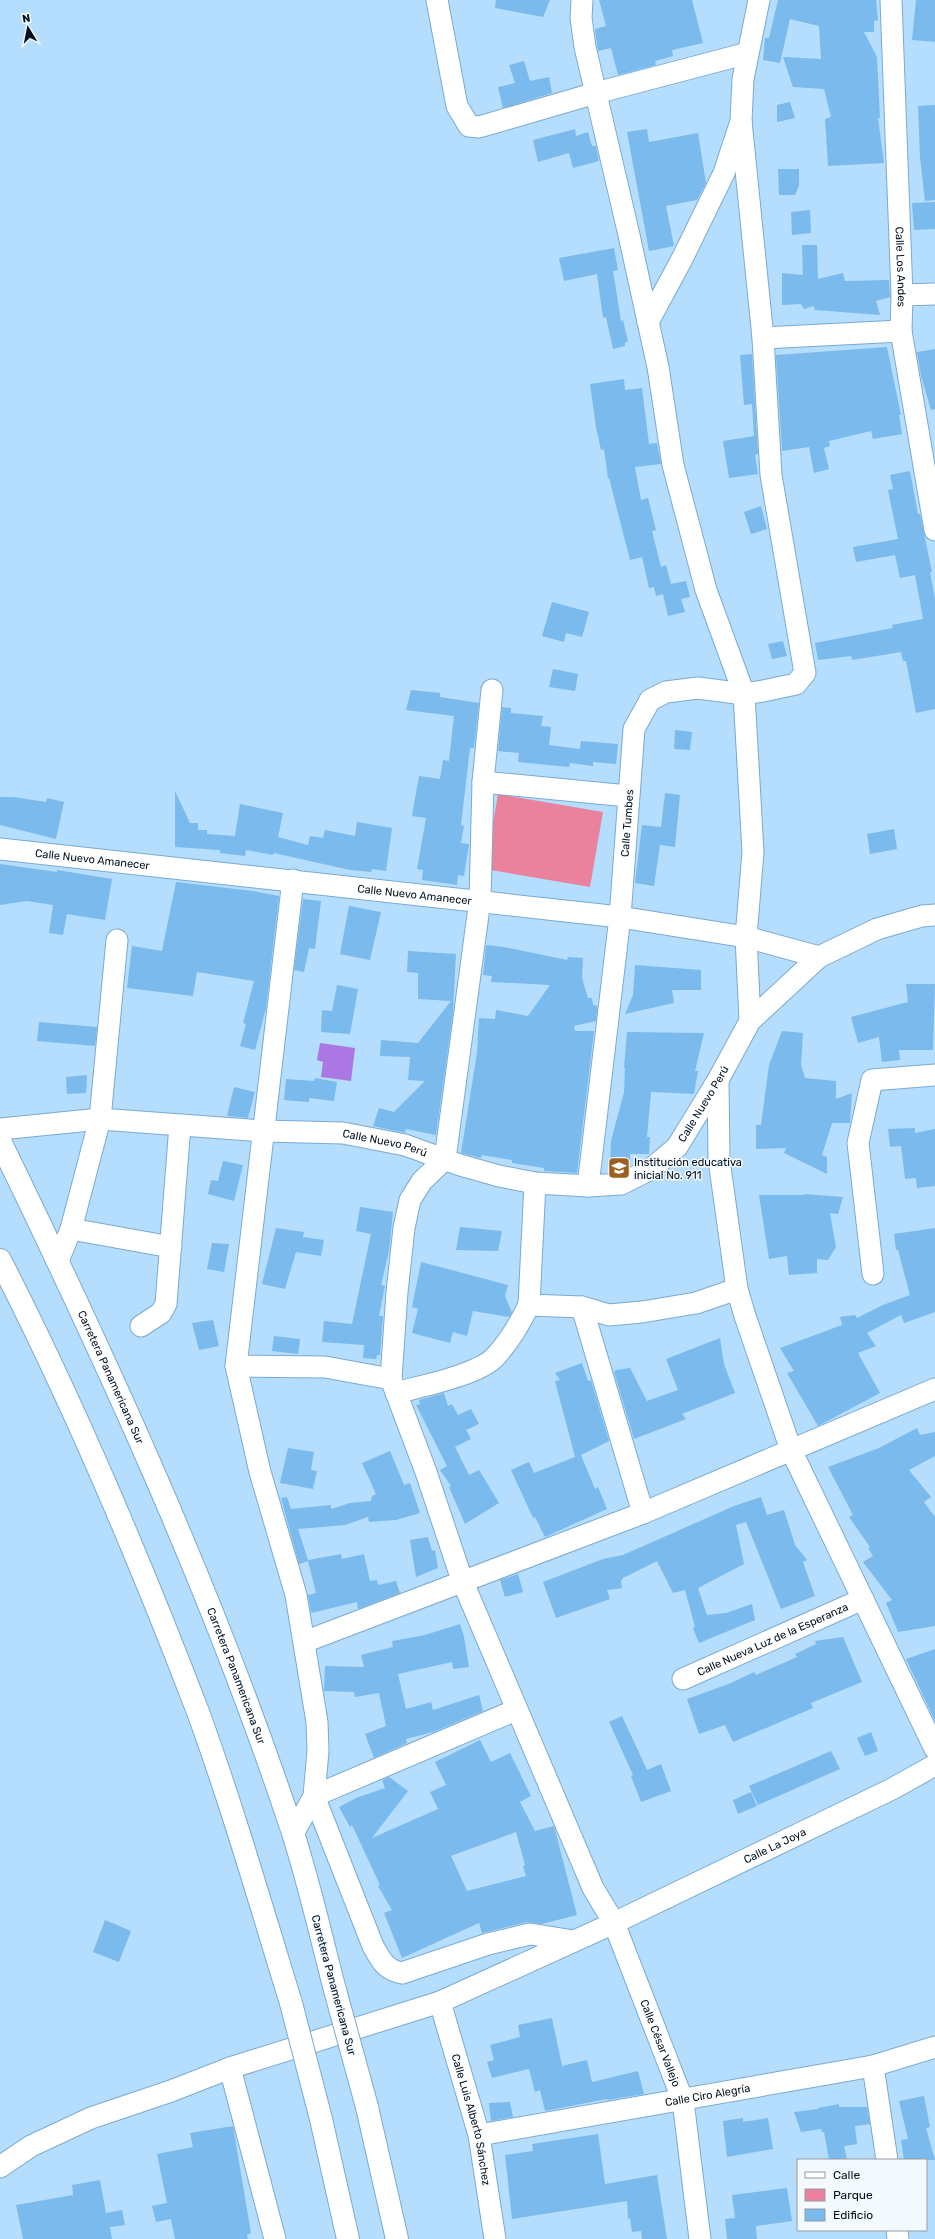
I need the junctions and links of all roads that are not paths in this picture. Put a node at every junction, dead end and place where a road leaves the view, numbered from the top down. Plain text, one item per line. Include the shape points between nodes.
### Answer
1 (437, 0) edge
2 (582, 0) edge
3 (759, 0) edge
4 (891, 0) edge
5 (748, 54) junction
6 (596, 93) junction
7 (741, 121) junction
8 (935, 294) edge
9 (902, 295) junction
10 (648, 322) junction
11 (901, 331) junction
12 (763, 338) junction
13 (935, 530) edge
14 (492, 690) dead end
15 (744, 694) junction
16 (483, 782) junction
17 (628, 796) junction
18 (0, 848) edge
19 (293, 880) junction
20 (480, 900) junction
21 (935, 915) edge
22 (620, 917) junction
23 (746, 937) junction
24 (117, 940) dead end
25 (819, 957) junction
26 (750, 1021) junction
27 (935, 1075) edge
28 (718, 1080) junction
29 (100, 1119) junction
30 (180, 1125) junction
31 (0, 1129) edge
32 (264, 1131) junction
33 (0, 1141) edge
34 (445, 1159) junction
35 (535, 1183) junction
36 (588, 1186) junction
37 (71, 1229) junction
38 (171, 1247) junction
39 (0, 1260) edge
40 (58, 1261) junction
41 (873, 1274) dead end
42 (737, 1289) junction
43 (529, 1305) junction
44 (582, 1307) junction
45 (141, 1326) dead end
46 (236, 1366) junction
47 (394, 1386) junction
48 (935, 1389) edge
49 (791, 1450) junction
50 (643, 1512) junction
51 (462, 1580) junction
52 (863, 1599) junction
53 (304, 1642) junction
54 (683, 1679) dead end
55 (516, 1710) junction
56 (935, 1749) edge
57 (935, 1765) edge
58 (314, 1796) junction
59 (293, 1834) junction
60 (614, 1923) junction
61 (574, 1941) junction
62 (440, 2002) junction
63 (935, 2047) edge
64 (873, 2066) junction
65 (230, 2068) junction
66 (683, 2101) junction
67 (479, 2135) junction
68 (886, 2159) edge
69 (0, 2167) edge
70 (275, 2239) edge
71 (348, 2239) edge
72 (397, 2239) edge
73 (495, 2239) edge
74 (700, 2239) edge

1 - 6 street via 457,106 469,126 480,127
2 - 6 street via 581,18 585,47
3 - 5 street
4 - 9 street, Calle Los Andes
5 - 6 street
5 - 7 street via 743,79
6 - 10 street
7 - 10 street via 724,173
7 - 12 street
8 - 9 street
9 - 11 street, Calle Los Andes
10 - 15 street via 658,367 673,465 706,590
11 - 12 street
11 - 13 street, Calle Los Andes
12 - 15 street via 771,475 805,673 796,684
14 - 16 street
15 - 17 street, Calle Tumbes via 698,688 666,692 650,700 634,729
15 - 23 street via 753,852
16 - 17 street
16 - 20 street
17 - 22 street, Calle Tumbes
18 - 19 street, Calle Nuevo Amanecer
19 - 20 street, Calle Nuevo Amanecer
19 - 32 street
20 - 22 street, Calle Nuevo Amanecer
20 - 34 street
21 - 25 street, Calle Nuevo Perú via 922,916 877,929
22 - 23 street, Calle Nuevo Amanecer
22 - 36 street, Calle Tumbes
23 - 25 street, Calle Nuevo Amanecer
23 - 26 street
24 - 29 street
25 - 26 street, Calle Nuevo Perú
26 - 28 street, Calle Nuevo Perú
27 - 41 street via 872,1080 858,1143
28 - 36 street, Calle Nuevo Perú via 677,1147 651,1170 621,1184
28 - 42 street via 719,1160
29 - 30 street, Calle Nuevo Perú
29 - 31 street, Calle Nuevo Perú
29 - 37 street
30 - 32 street, Calle Nuevo Perú
30 - 38 street
32 - 34 street, Calle Nuevo Perú via 344,1133 405,1145
32 - 46 street
33 - 40 highway, Carretera Panamericana Sur
34 - 35 street, Calle Nuevo Perú via 499,1176
34 - 47 street via 422,1181 410,1200 402,1242
35 - 36 street, Calle Nuevo Perú
35 - 43 street
37 - 38 street
37 - 40 street
38 - 45 street via 166,1304 161,1313
39 - 71 highway, bridge via 111,1496 198,1713 291,2003
40 - 59 highway, Carretera Panamericana Sur via 155,1472 245,1695
42 - 44 street via 696,1302 642,1312 609,1315
42 - 49 street
43 - 44 street
43 - 47 street via 519,1325 494,1358 468,1372
44 - 50 street
46 - 47 street via 325,1367
46 - 53 street via 260,1472 296,1595
47 - 51 street, Calle César Vallejo
48 - 49 street
49 - 50 street
49 - 52 street
50 - 51 street
51 - 53 street
51 - 55 street, Calle César Vallejo
52 - 54 street, Calle Nueva Luz de la Esperanza
52 - 56 street
53 - 58 street via 318,1737
55 - 58 street
55 - 60 street, Calle César Vallejo via 593,1888
57 - 60 street, Calle La Joya via 892,1789
58 - 59 street
58 - 61 street via 373,1946 383,1963 392,1971 402,1973 488,1944 530,1934
59 - 72 highway, Carretera Panamericana Sur, bridge via 367,2107
60 - 61 street, Calle La Joya
60 - 66 street, Calle César Vallejo
61 - 62 street, Calle La Joya
62 - 65 street, Calle La Joya
62 - 67 street, Calle Luis Alberto Sánchez
63 - 64 street, Calle Ciro Alegría
64 - 66 street, Calle Ciro Alegría
64 - 68 street
65 - 69 street, Calle La Joya via 63,2130 31,2146
65 - 70 street
66 - 67 street, Calle Ciro Alegría
66 - 74 street, Calle César Vallejo
67 - 73 street, Calle Luis Alberto Sánchez

